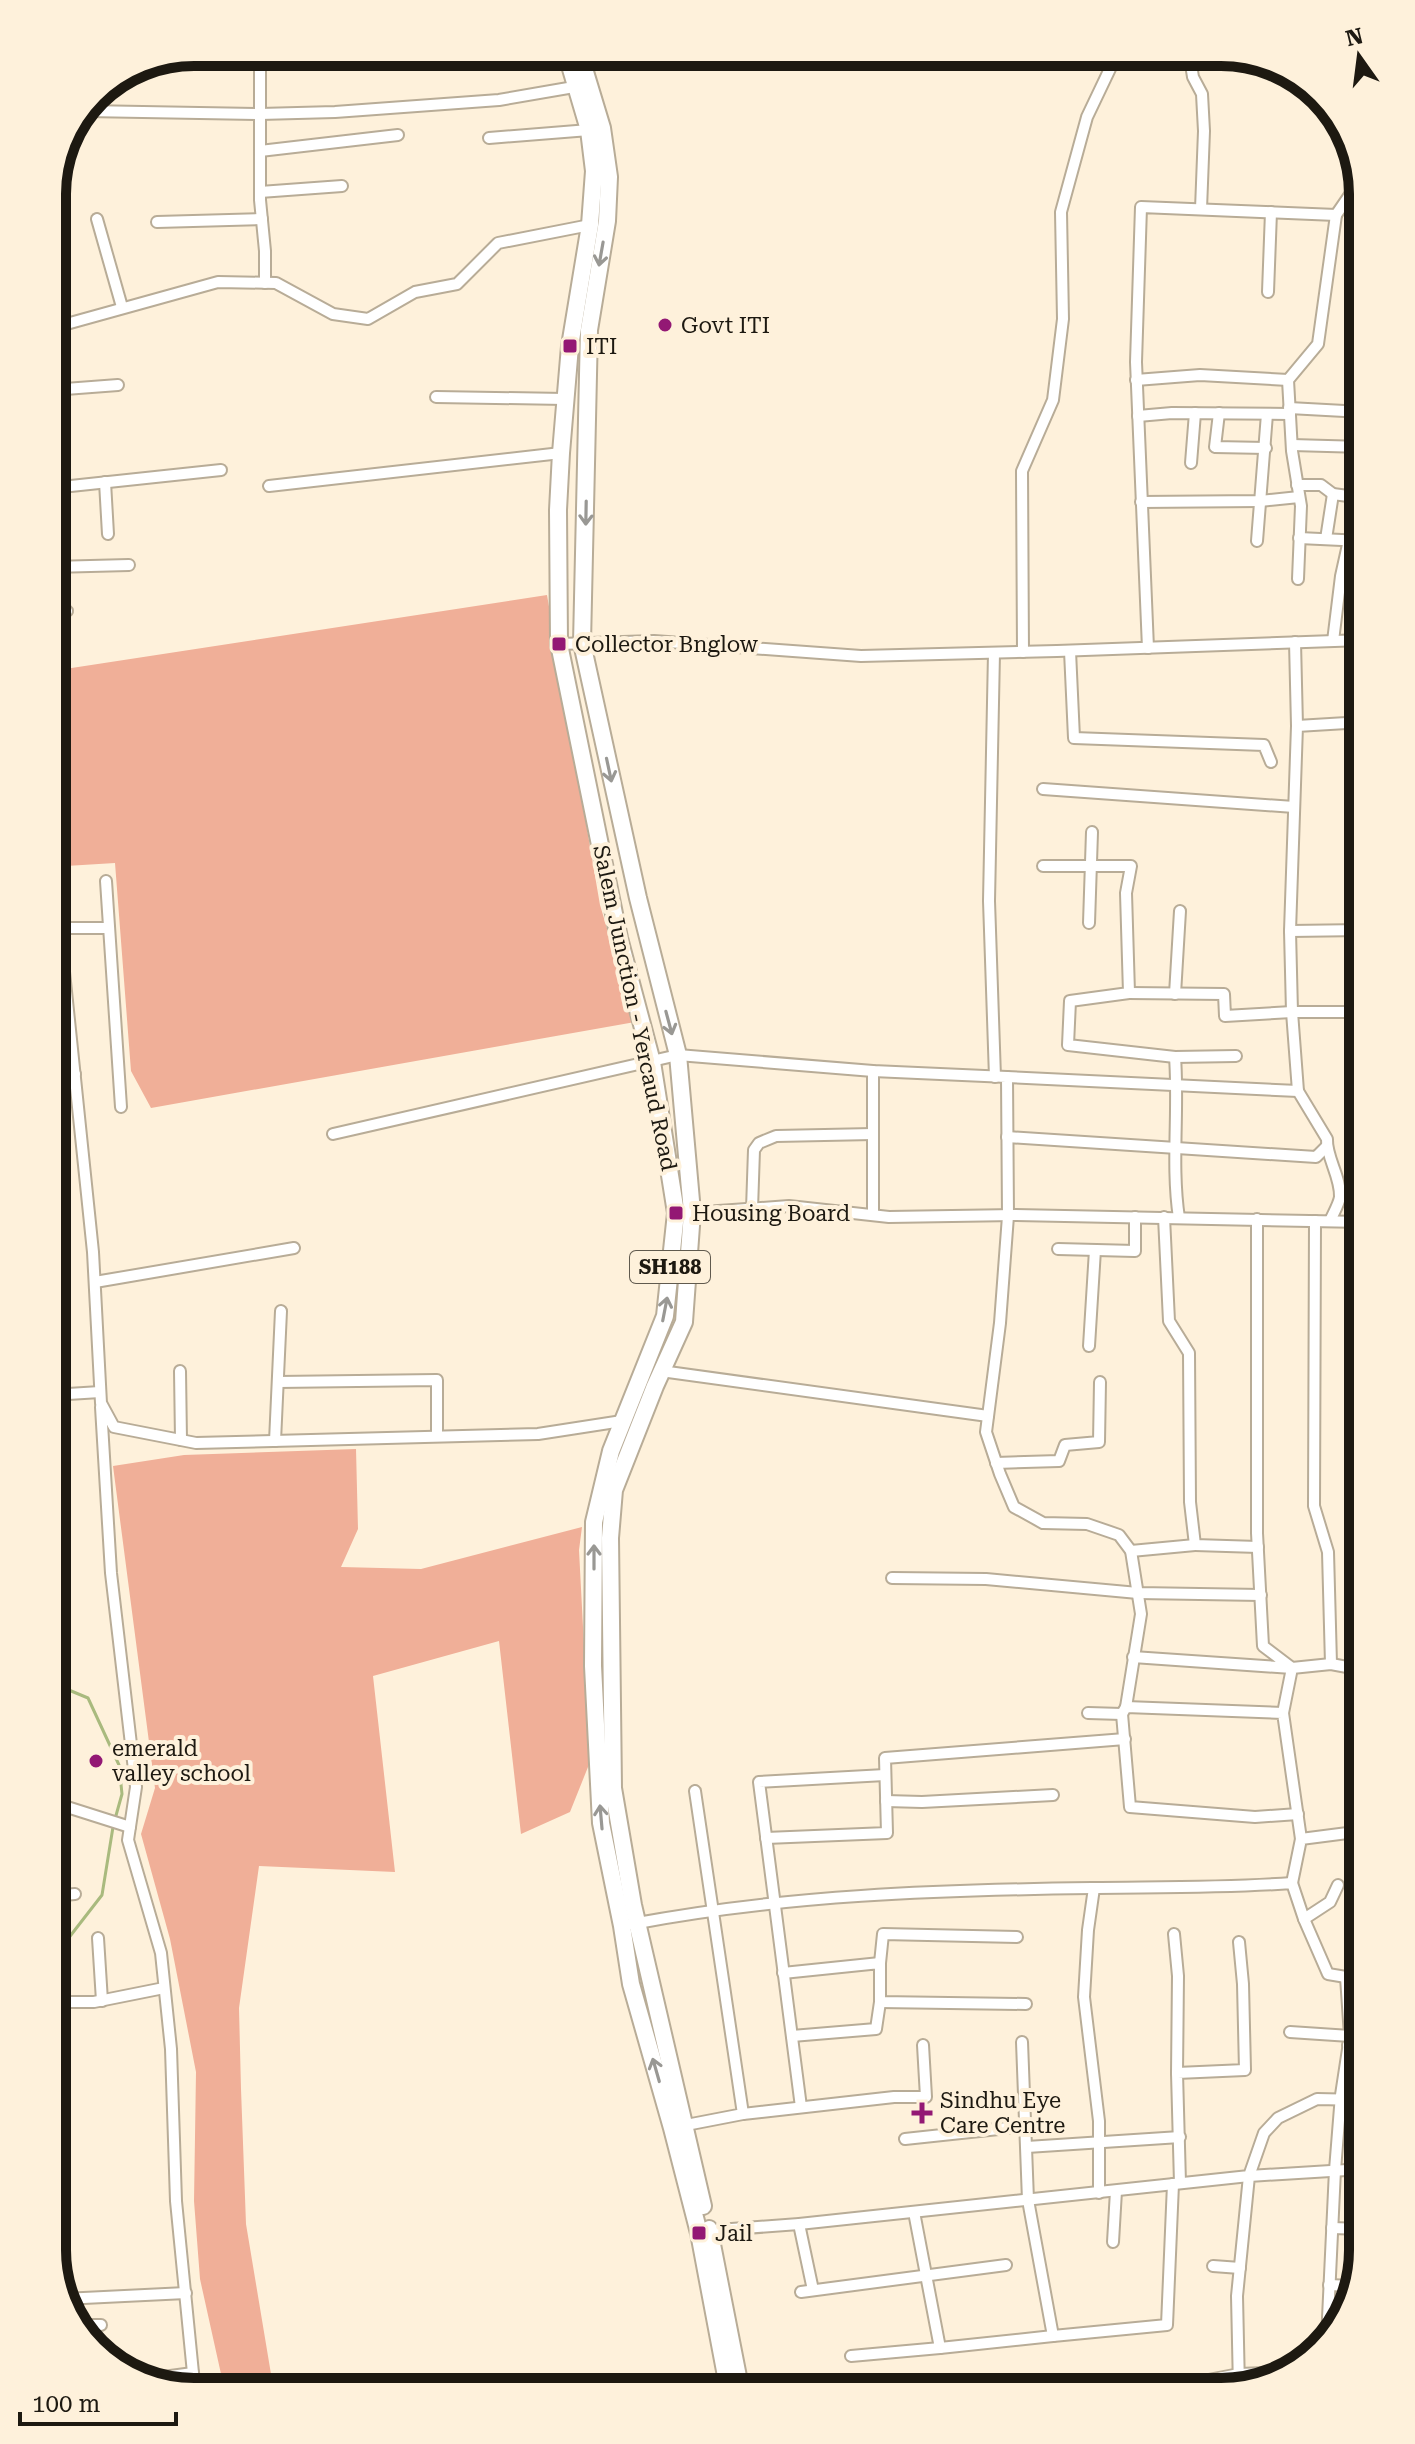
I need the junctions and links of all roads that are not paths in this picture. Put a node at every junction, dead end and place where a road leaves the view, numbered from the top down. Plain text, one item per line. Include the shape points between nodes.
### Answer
1 (260, 66) edge
2 (572, 66) edge
3 (574, 66) edge
4 (1111, 66) edge
5 (1191, 66) edge
6 (574, 87) junction
7 (98, 111) edge
8 (260, 114) junction
9 (594, 125) junction
10 (398, 135) dead end
11 (489, 138) dead end
12 (260, 151) junction
13 (342, 186) dead end
14 (260, 192) junction
15 (1349, 196) edge
16 (1201, 209) junction
17 (1271, 212) junction
18 (1336, 215) junction
19 (97, 219) dead end
20 (262, 219) junction
21 (157, 222) dead end
22 (590, 225) junction
23 (265, 283) junction
24 (1268, 292) dead end
25 (122, 307) junction
26 (66, 324) edge
27 (1136, 380) junction
28 (1288, 380) junction
29 (118, 385) dead end
30 (66, 389) edge
31 (436, 397) dead end
32 (565, 399) junction
33 (1290, 411) junction
34 (1349, 412) edge
35 (1195, 413) junction
36 (1219, 413) junction
37 (1267, 414) junction
38 (1138, 416) junction
39 (1292, 445) junction
40 (1349, 447) edge
41 (1266, 448) junction
42 (561, 453) junction
43 (1191, 463) dead end
44 (221, 470) dead end
45 (105, 482) junction
46 (1297, 485) junction
47 (66, 486) edge
48 (269, 486) dead end
49 (1333, 494) junction
50 (1349, 496) edge
51 (1299, 497) junction
52 (1260, 501) junction
53 (1141, 502) junction
54 (108, 534) dead end
55 (1299, 538) junction
56 (1326, 539) junction
57 (1349, 540) joint
58 (1257, 541) dead end
59 (129, 565) dead end
60 (66, 567) edge
61 (1298, 579) dead end
62 (1349, 640) edge
63 (1333, 641) junction
64 (1295, 642) junction
65 (582, 643) junction
66 (559, 644) junction
67 (1148, 648) junction
68 (1070, 651) junction
69 (1023, 652) junction
70 (994, 653) junction
71 (1349, 723) edge
72 (1297, 726) junction
73 (1271, 762) dead end
74 (1043, 789) dead end
75 (1294, 807) junction
76 (1092, 832) dead end
77 (1043, 866) dead end
78 (1090, 866) junction
79 (106, 881) dead end
80 (1180, 911) dead end
81 (1089, 923) dead end
82 (66, 928) edge
83 (109, 928) junction
84 (1349, 930) edge
85 (1290, 931) junction
86 (1129, 993) junction
87 (1175, 994) junction
88 (66, 996) edge
89 (67, 1002) joint
90 (1292, 1012) junction
91 (1349, 1012) edge
92 (678, 1055) junction
93 (1236, 1056) dead end
94 (1175, 1057) junction
95 (652, 1062) junction
96 (873, 1071) junction
97 (75, 1074) junction
98 (66, 1076) edge
99 (995, 1077) junction
100 (1007, 1077) junction
101 (1177, 1086) junction
102 (1298, 1091) junction
103 (121, 1107) dead end
104 (333, 1134) dead end
105 (873, 1134) junction
106 (1007, 1137) junction
107 (1326, 1147) junction
108 (1176, 1148) junction
109 (752, 1209) junction
110 (684, 1213) junction
111 (873, 1215) junction
112 (1008, 1216) junction
113 (1135, 1217) junction
114 (1164, 1217) junction
115 (1179, 1218) junction
116 (1257, 1219) junction
117 (1315, 1221) junction
118 (1330, 1221) junction
119 (1349, 1222) edge
120 (294, 1248) dead end
121 (1058, 1249) dead end
122 (1095, 1250) junction
123 (95, 1282) junction
124 (281, 1311) dead end
125 (1089, 1346) dead end
126 (180, 1371) dead end
127 (661, 1371) junction
128 (278, 1382) junction
129 (1100, 1382) dead end
130 (66, 1396) edge
131 (100, 1398) junction
132 (988, 1416) junction
133 (622, 1421) junction
134 (437, 1436) junction
135 (181, 1440) junction
136 (275, 1441) junction
137 (996, 1463) junction
138 (1195, 1545) junction
139 (1258, 1547) junction
140 (1131, 1551) junction
141 (892, 1578) dead end
142 (1138, 1593) junction
143 (1261, 1595) junction
144 (1133, 1657) junction
145 (1331, 1664) junction
146 (1349, 1667) edge
147 (1292, 1668) junction
148 (1124, 1710) junction
149 (1088, 1713) dead end
150 (1283, 1713) junction
151 (1125, 1739) junction
152 (885, 1775) junction
153 (695, 1791) dead end
154 (1053, 1795) dead end
155 (886, 1801) junction
156 (66, 1807) edge
157 (1298, 1814) junction
158 (130, 1827) junction
159 (1349, 1833) edge
160 (766, 1838) junction
161 (1301, 1839) junction
162 (1292, 1883) junction
163 (1338, 1885) dead end
164 (1094, 1888) junction
165 (75, 1894) dead end
166 (66, 1895) edge
167 (774, 1903) junction
168 (712, 1909) junction
169 (1304, 1919) junction
170 (630, 1925) junction
171 (1174, 1934) dead end
172 (1017, 1937) dead end
173 (98, 1938) dead end
174 (1239, 1942) dead end
175 (880, 1963) junction
176 (783, 1973) junction
177 (1346, 1977) junction
178 (1349, 1977) edge
179 (164, 1988) junction
180 (102, 2001) junction
181 (66, 2002) edge
182 (880, 2002) junction
183 (1026, 2004) dead end
184 (1290, 2032) dead end
185 (792, 2036) junction
186 (1349, 2041) junction
187 (1022, 2042) dead end
188 (923, 2045) dead end
189 (1177, 2073) junction
190 (1341, 2101) junction
191 (1349, 2101) edge
192 (801, 2107) junction
193 (743, 2114) junction
194 (1026, 2126) junction
195 (678, 2127) junction
196 (1180, 2137) junction
197 (905, 2139) dead end
198 (1100, 2142) junction
199 (1027, 2147) junction
200 (1335, 2170) junction
201 (1349, 2170) edge
202 (1249, 2176) junction
203 (1177, 2184) junction
204 (1116, 2191) junction
205 (1099, 2193) junction
206 (1028, 2200) junction
207 (914, 2212) junction
208 (799, 2224) junction
209 (1332, 2228) junction
210 (1349, 2229) edge
211 (704, 2232) junction
212 (1113, 2242) dead end
213 (1006, 2265) dead end
214 (1213, 2266) dead end
215 (1240, 2268) junction
216 (927, 2275) junction
217 (1329, 2285) junction
218 (1344, 2286) edge
219 (813, 2290) junction
220 (801, 2292) dead end
221 (186, 2293) junction
222 (76, 2298) edge
223 (1328, 2320) edge
224 (91, 2325) edge
225 (101, 2325) dead end
226 (1053, 2336) junction
227 (940, 2348) junction
228 (851, 2356) dead end
229 (193, 2373) junction
230 (1256, 2373) edge
231 (1239, 2374) junction
232 (170, 2376) edge
233 (194, 2378) edge
234 (727, 2378) edge
235 (738, 2378) edge
236 (1218, 2378) edge

1 - 8 street
2 - 6 main road
3 - 9 main road, Salem Junction - Yercaud Road / SH188
4 - 69 street via 1087,117 1061,212 1063,319 1053,400 1022,471
5 - 16 street via 1202,94
6 - 8 street via 499,100
6 - 9 main road
7 - 8 street
8 - 12 street
9 - 11 street
9 - 22 main road, Salem Junction - Yercaud Road / SH188
9 -> 65 main road, SH188 via 609,177 589,330
10 - 12 street
12 - 14 street
13 - 14 street
14 - 20 street
15 - 18 street
16 - 17 street
16 - 27 street via 1141,207
17 - 18 street
17 - 24 street
18 - 28 street via 1318,344
19 - 25 street
20 - 21 street
20 - 23 street
22 - 23 street via 498,243 457,284 415,292 368,319 333,314 276,283
22 - 32 main road, Salem Junction - Yercaud Road / SH188
23 - 25 street via 218,282
25 - 26 street
27 - 28 street via 1200,375
27 - 38 street
28 - 33 street
29 - 30 street
31 - 32 street
32 - 42 main road, Salem Junction - Yercaud Road / SH188
33 - 34 street
33 - 37 street
33 - 39 street
35 - 36 street
35 - 38 street
35 - 43 street
36 - 37 street
36 - 41 street via 1215,447
37 - 41 street
38 - 53 street
39 - 40 street
39 - 46 street
41 - 52 street
42 - 48 street
42 - 66 main road, Salem Junction - Yercaud Road / SH188
44 - 45 street
45 - 47 street
45 - 54 street
46 - 49 street via 1321,485
46 - 51 street
49 - 50 street
49 - 56 street
51 - 52 street
51 - 55 street
52 - 53 street
52 - 58 street
53 - 67 street
55 - 56 street
55 - 61 street
56 - 57 street
57 - 63 street
59 - 60 street
62 - 63 street
63 - 64 street
64 - 67 street
64 - 72 street
65 - 66 street
65 - 70 street via 654,641 861,656
65 -> 92 main road, SH188
66 - 95 main road, Salem Junction - Yercaud Road / SH188 via 619,938
67 - 68 street
68 - 69 street
68 - 73 street via 1074,738 1264,745
69 - 70 street
70 - 99 street via 989,901
71 - 72 street
72 - 75 street
74 - 75 street
75 - 85 street
76 - 78 street
77 - 78 street
78 - 81 street
78 - 86 street via 1131,866 1126,893
79 - 83 street
80 - 87 street
82 - 83 street
83 - 103 street
84 - 85 street
85 - 90 street
86 - 87 street
86 - 94 street via 1070,1001 1068,1045
87 - 90 street via 1224,994 1225,1016
88 - 89 street
89 - 97 street
90 - 91 street
90 - 102 street
92 - 95 street
92 - 96 street
92 - 110 main road, SH188
93 - 94 street
94 - 101 street
95 - 104 street
95 - 110 main road, Salem Junction - Yercaud Road / SH188
96 - 99 street
96 - 105 street
97 - 98 street
97 - 123 street
99 - 100 street
100 - 101 street
100 - 106 street
101 - 102 street
101 - 108 street
102 - 107 street via 1327,1139
105 - 109 street via 776,1136 759,1143 754,1150
105 - 111 street
106 - 108 street
106 - 112 street
107 - 108 street via 1316,1157
107 - 118 street via 1340,1197
108 - 115 street
109 - 110 street
109 - 111 street via 789,1206
110 - 127 main road, SH188 via 684,1322
133 -> 110 main road, Salem Junction - Yercaud Road / SH188 via 665,1316
111 - 112 street
112 - 113 street
112 - 132 street
113 - 114 street
113 - 122 street via 1135,1251
114 - 115 street
114 - 138 street via 1169,1321 1189,1353
115 - 116 street
116 - 117 street
116 - 139 street
117 - 118 street
117 - 145 street via 1314,1506 1328,1552
118 - 119 street
120 - 123 street
121 - 122 street
122 - 125 street
123 - 131 street
124 - 128 street
126 - 135 street
127 - 132 street
127 - 170 main road, SH188 via 614,1490 610,1538 613,1788
128 - 134 street via 437,1380
128 - 136 street
129 - 137 street via 1099,1442 1065,1445 1059,1461
130 - 131 street
131 - 135 street via 114,1427
131 - 158 street via 111,1573 136,1787
132 - 137 street via 986,1432
133 - 134 street via 538,1434
170 -> 133 main road, Salem Junction - Yercaud Road / SH188 via 601,1823 593,1650 594,1522
134 - 136 street
135 - 136 street
137 - 140 street via 1014,1507 1043,1523 1087,1524 1119,1535
138 - 139 street
138 - 140 street
139 - 143 street
140 - 142 street
141 - 142 street via 986,1579
142 - 143 street
142 - 144 street via 1141,1614
143 - 147 street via 1263,1646
144 - 147 street
144 - 148 street
145 - 146 street
145 - 147 street
147 - 150 street
148 - 149 street
148 - 150 street
148 - 151 street
150 - 157 street
151 - 152 street via 885,1758
151 - 157 street via 1130,1807 1255,1817
152 - 155 street
152 - 160 street via 759,1782
153 - 168 street
154 - 155 street
155 - 160 street via 887,1833
156 - 158 street
157 - 161 street
158 - 179 street via 128,1840 161,1953
159 - 161 street
160 - 167 street
161 - 162 street
162 - 164 street
162 - 169 street
163 - 169 street via 1330,1902
164 - 167 street
164 - 198 street via 1084,1997
165 - 166 street
167 - 168 street
167 - 176 street
168 - 170 street
168 - 193 street
169 - 177 street via 1328,1974
170 - 195 main road, SH188
171 - 189 street
172 - 175 street via 883,1934
173 - 180 street
174 - 189 street via 1245,2070
175 - 176 street
175 - 182 street
176 - 185 street
177 - 178 street
177 - 186 street
179 - 180 street
179 - 221 street
180 - 181 street
182 - 183 street
182 - 185 street via 876,2029
184 - 186 street
185 - 192 street
186 - 190 street
187 - 194 street
188 - 192 street via 926,2097
189 - 196 street
190 - 191 street
190 - 200 street
190 - 202 street via 1317,2099 1278,2118 1264,2133
192 - 193 street
193 - 195 street
194 - 197 street
194 - 199 street
195 - 211 main road, SH188
196 - 198 street
196 - 203 street
198 - 199 street
198 - 205 street
199 - 206 street
200 - 201 street
200 - 202 street
200 - 209 street
202 - 203 street
202 - 215 street
203 - 204 street
203 - 226 street via 1167,2325
204 - 205 street
204 - 212 street
205 - 206 street
206 - 207 street
206 - 226 street
207 - 208 street
207 - 216 street
208 - 211 street
208 - 219 street
209 - 210 street
209 - 217 street
211 - 234 main road, SH188
211 - 235 main road, SH188
213 - 216 street
214 - 215 street
215 - 231 street
216 - 219 street
216 - 227 street
217 - 218 street
217 - 223 street
219 - 220 street
221 - 222 street
221 - 229 street
224 - 225 street
226 - 227 street
227 - 228 street
229 - 232 street
229 - 233 street
230 - 231 street
231 - 236 street

